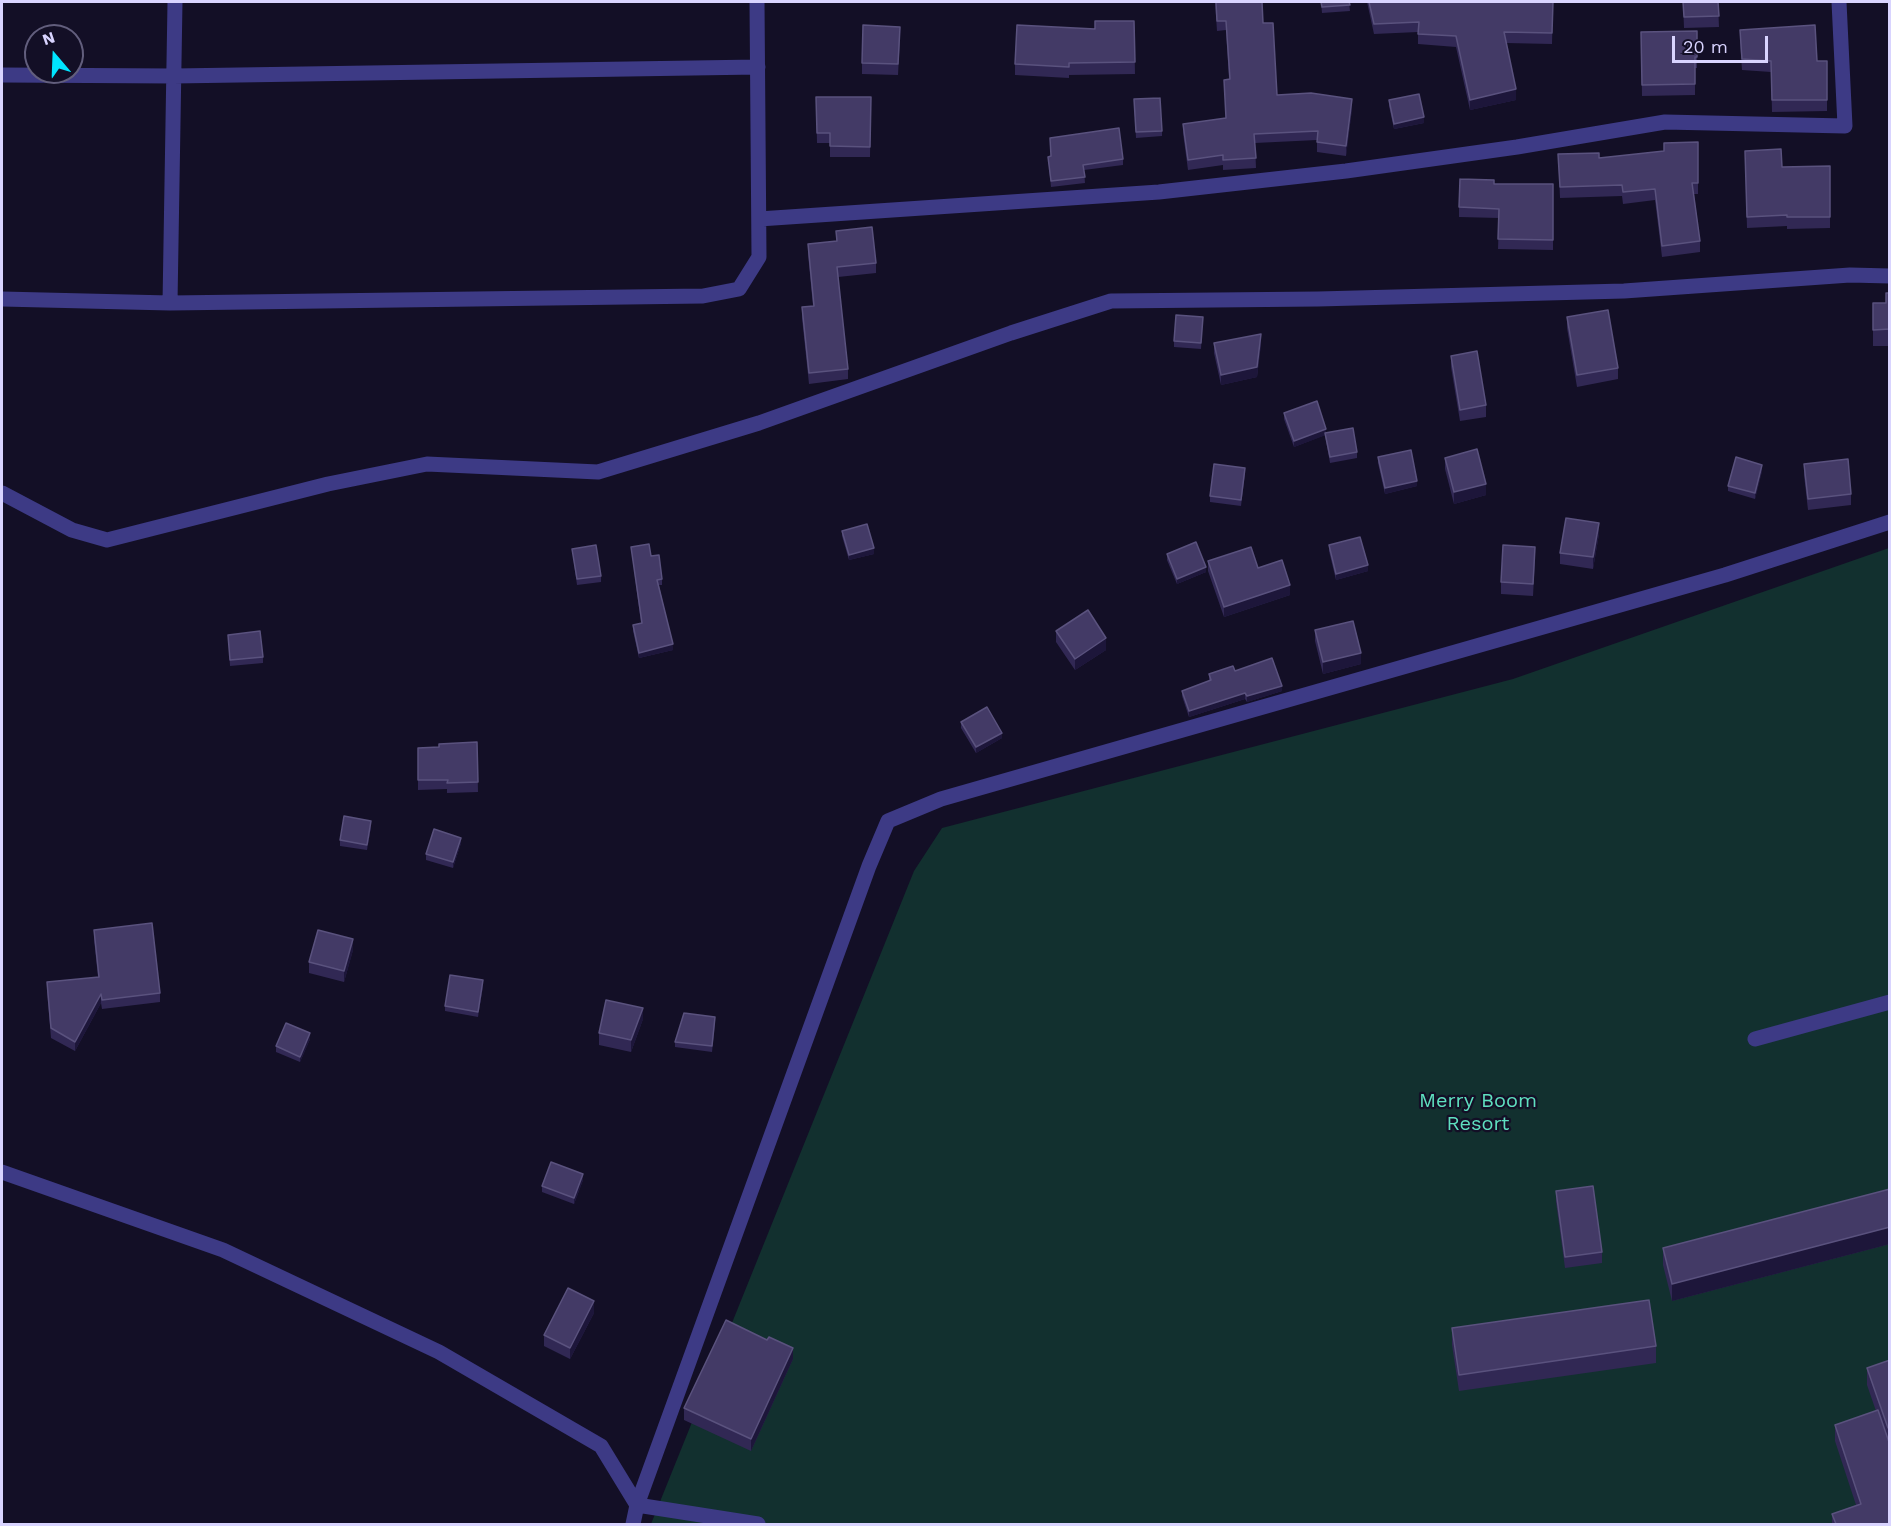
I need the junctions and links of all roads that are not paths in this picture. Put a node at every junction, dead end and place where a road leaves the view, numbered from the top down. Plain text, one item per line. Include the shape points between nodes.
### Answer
1 (175, 2) edge
2 (758, 2) edge
3 (1839, 2) edge
4 (758, 67) junction
5 (2, 75) edge
6 (174, 76) junction
7 (759, 219) junction
8 (1890, 276) edge
9 (2, 299) edge
10 (170, 303) junction
11 (2, 493) edge
12 (1890, 522) edge
13 (1890, 1002) edge
14 (1755, 1039) dead end
15 (2, 1172) edge
16 (637, 1504) junction
17 (633, 1524) edge
18 (758, 1524) edge

1 - 6 street
2 - 4 street
3 - 7 street via 1845,126 1665,122 1346,171 1159,192
4 - 6 street
4 - 7 street
5 - 6 street
6 - 10 street
7 - 10 street via 759,257 739,289 703,296
8 - 11 street via 1850,275 1624,291 1111,301 759,423 598,472 427,464 328,484 106,540 72,530
9 - 10 street
12 - 16 street via 1725,575 941,799 888,821
13 - 14 street
15 - 16 street via 222,1250 439,1352 601,1446
16 - 17 street
16 - 18 street

